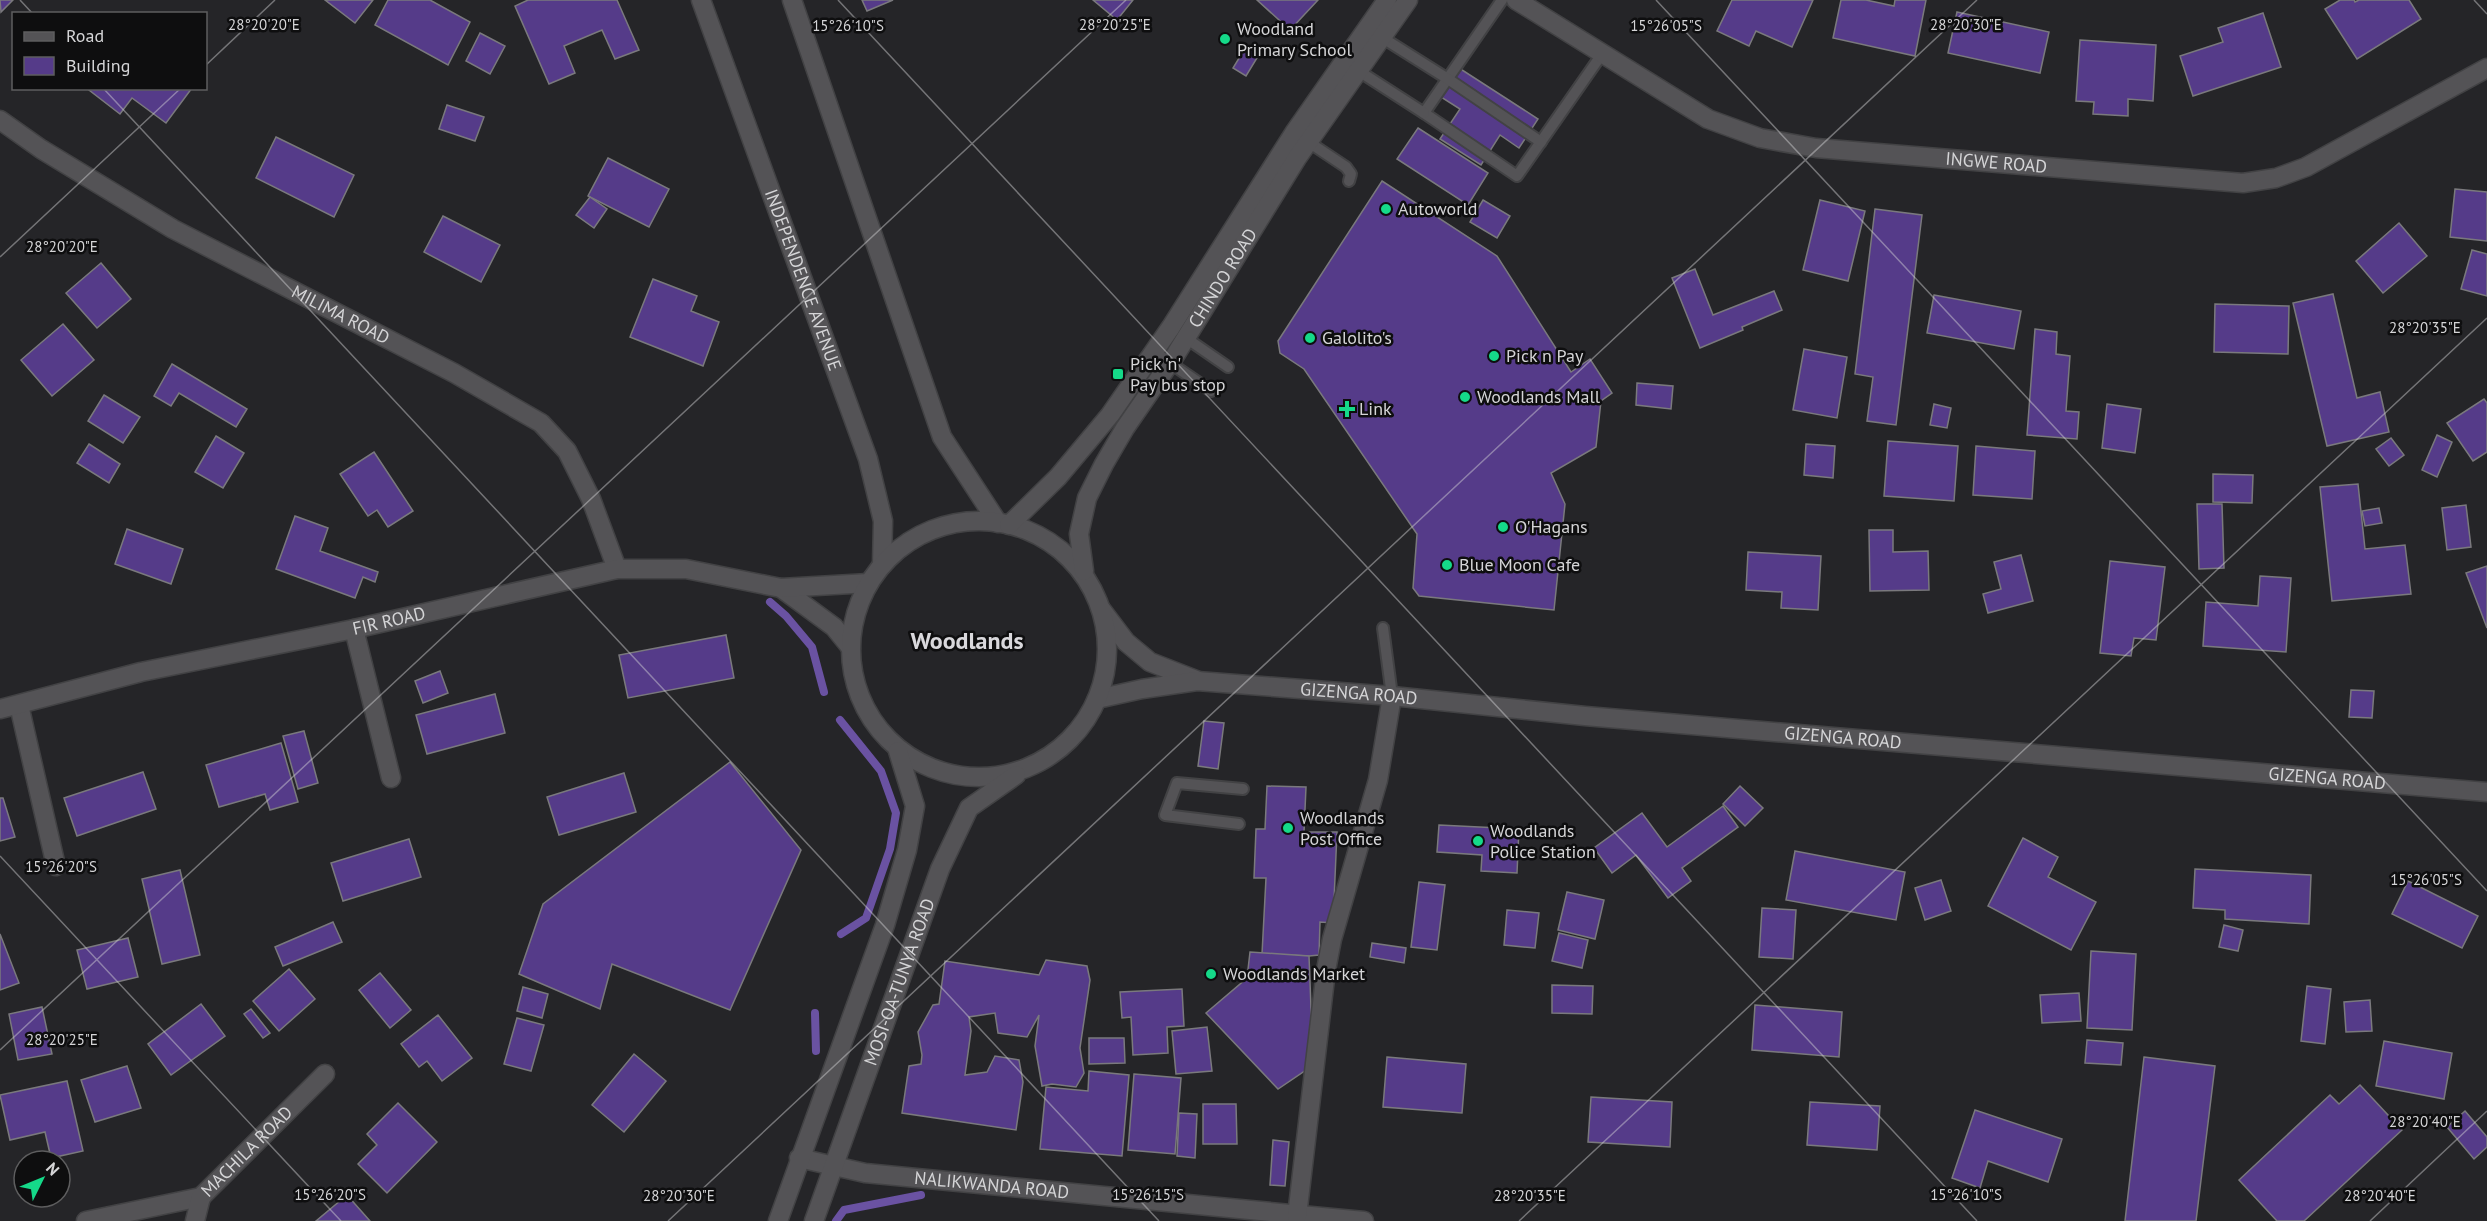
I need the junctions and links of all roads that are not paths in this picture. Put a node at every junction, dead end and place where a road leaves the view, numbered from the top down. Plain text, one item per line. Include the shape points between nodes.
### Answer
1 (701, 0) edge
2 (792, 0) edge
3 (1387, 0) edge
4 (1408, 0) edge
5 (1502, 0) edge
6 (1516, 0) edge
7 (1375, 34) junction
8 (1602, 54) junction
9 (1352, 67) junction
10 (2487, 68) edge
11 (1448, 79) junction
12 (1424, 113) junction
13 (0, 120) edge
14 (1301, 138) junction
15 (1541, 142) junction
16 (1349, 181) dead end
17 (1171, 327) junction
18 (1186, 338) junction
19 (1154, 352) junction
20 (1170, 363) junction
21 (1228, 367) dead end
22 (1211, 392) dead end
23 (1003, 524) junction
24 (882, 565) junction
25 (617, 569) junction
26 (1084, 571) junction
27 (869, 583) junction
28 (782, 588) junction
29 (1101, 609) junction
30 (1383, 628) dead end
31 (354, 629) junction
32 (851, 648) junction
33 (1197, 681) junction
34 (1392, 696) junction
35 (1097, 699) junction
36 (19, 705) junction
37 (0, 709) edge
38 (898, 751) junction
39 (1023, 770) junction
40 (391, 778) dead end
41 (1243, 789) dead end
42 (2487, 792) edge
43 (1239, 824) dead end
44 (56, 866) dead end
45 (325, 1074) dead end
46 (799, 1158) junction
47 (834, 1167) junction
48 (201, 1197) junction
49 (1297, 1216) junction
50 (86, 1221) edge
51 (195, 1221) edge
52 (778, 1221) edge
53 (814, 1221) edge
54 (1364, 1221) edge

1 - 24 street, INDEPENDENCE AVENUE via 868,459 883,521
2 - 23 street via 942,437
3 - 7 street, CHINDO ROAD
4 - 7 street, CHINDO ROAD
5 - 11 lane
6 - 8 street, INGWE ROAD
7 - 9 street, CHINDO ROAD
7 - 11 lane
8 - 10 street, INGWE ROAD via 1708,119 1760,138 1816,148 2243,183 2276,178 2306,167
8 - 15 lane
9 - 12 lane
9 - 14 street, CHINDO ROAD
11 - 12 lane
11 - 15 lane
12 - 15 lane via 1517,176
13 - 25 street, MILIMA ROAD via 173,229 454,373 541,423 567,451 591,499
14 - 16 lane via 1346,167 1351,174
14 - 17 street, CHINDO ROAD
14 - 18 street, CHINDO ROAD
17 - 18 lane
17 - 19 street, CHINDO ROAD
18 - 20 street, CHINDO ROAD
18 - 21 lane
19 - 20 lane
19 - 23 street, CHINDO ROAD via 1110,415 1059,477
20 - 22 lane
20 - 26 street, CHINDO ROAD via 1125,429 1087,498 1079,534
23 - 24 street via 972,521 947,525 901,548
23 - 26 street via 1031,530 1050,541
24 - 27 street
25 - 28 street, FIR ROAD via 686,569
25 - 31 street, FIR ROAD
26 - 29 street
27 - 28 street, FIR ROAD
27 - 32 street via 856,614
28 - 32 street, FIR ROAD via 834,627
29 - 33 street, GIZENGA ROAD via 1126,642 1149,662
29 - 35 street, MOSI-OA-TUNYA ROAD via 1107,650 1106,670
30 - 34 lane
31 - 36 street, FIR ROAD via 141,672
31 - 40 street
32 - 38 street via 854,687 871,723
33 - 34 street, GIZENGA ROAD
33 - 35 street, GIZENGA ROAD
34 - 42 street, GIZENGA ROAD
34 - 49 street via 1378,780 1326,970
35 - 39 street, MOSI-OA-TUNYA ROAD via 1066,741
36 - 37 street, FIR ROAD
36 - 44 street
38 - 39 street via 920,765 971,778
38 - 46 street, MOSI-OA-TUNYA ROAD via 915,806 907,850 885,925
39 - 47 street, MOSI-OA-TUNYA ROAD via 969,808 957,831
41 - 43 lane via 1177,783 1165,815
45 - 48 street, MACHILA ROAD
46 - 47 street, NALIKWANDA ROAD
46 - 52 street, MOSI-OA-TUNYA ROAD
47 - 49 street, NALIKWANDA ROAD
47 - 53 street, MOSI-OA-TUNYA ROAD
48 - 50 street, MACHILA ROAD
48 - 51 street
49 - 54 street, NALIKWANDA ROAD

